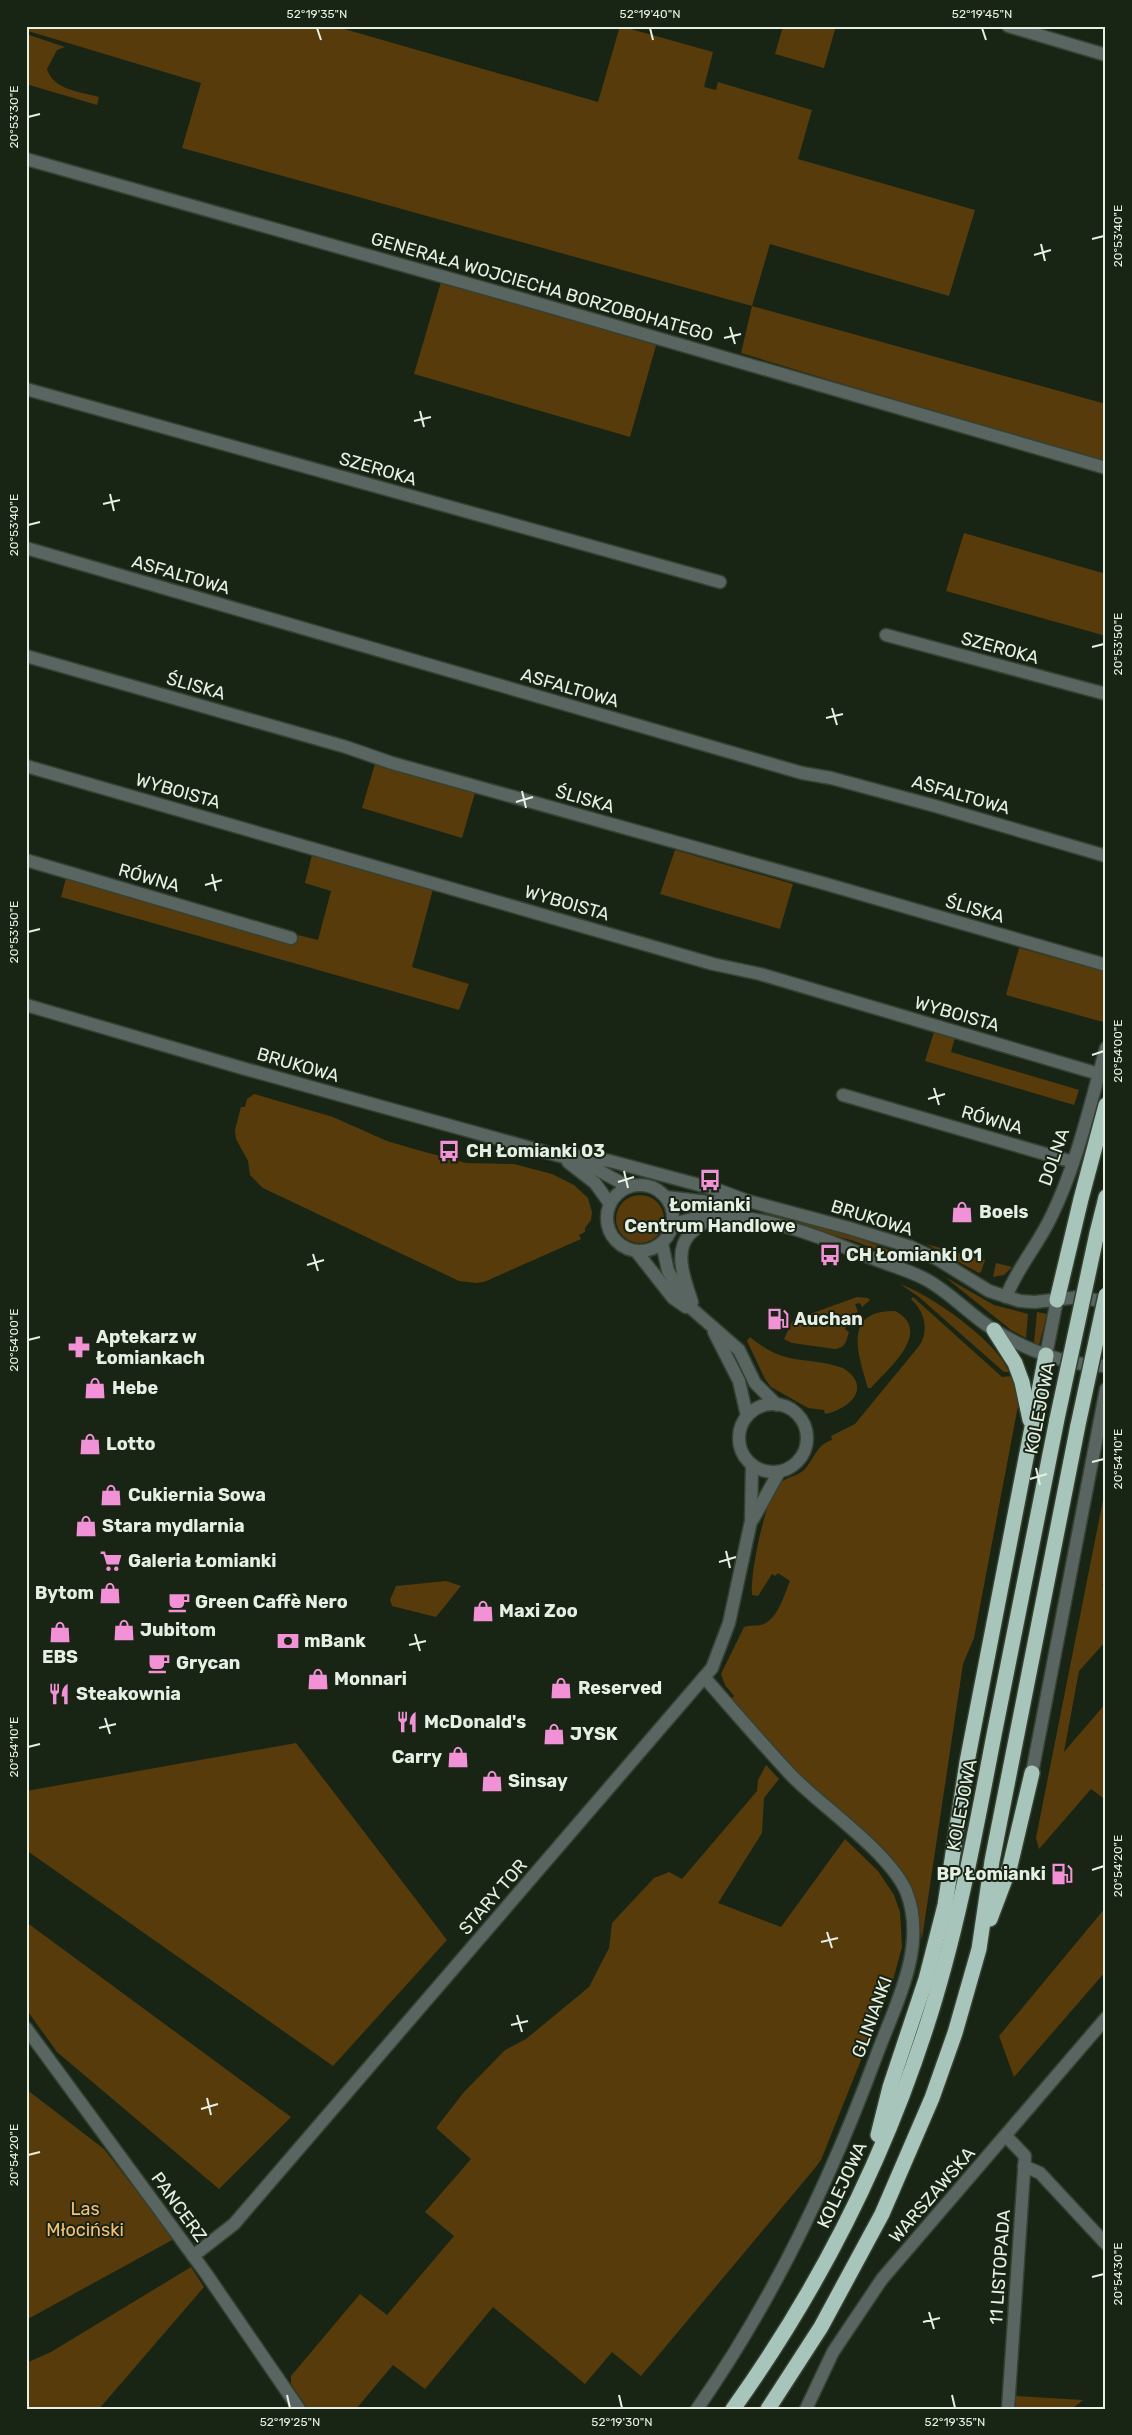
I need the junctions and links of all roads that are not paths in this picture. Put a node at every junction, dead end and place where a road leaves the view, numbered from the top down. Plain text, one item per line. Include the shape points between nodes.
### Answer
1 (1008, 26) edge
2 (1106, 55) edge
3 (26, 159) edge
4 (26, 389) edge
5 (1106, 468) edge
6 (26, 548) edge
7 (720, 582) dead end
8 (886, 635) dead end
9 (26, 656) edge
10 (1106, 694) edge
11 (26, 766) edge
12 (1106, 856) edge
13 (26, 860) edge
14 (291, 938) dead end
15 (1106, 965) edge
16 (26, 1005) edge
17 (1106, 1048) edge
18 (1098, 1074) junction
19 (843, 1095) dead end
20 (1106, 1105) edge
21 (560, 1156) junction
22 (1073, 1162) junction
23 (629, 1187) junction
24 (666, 1197) junction
25 (1106, 1197) edge
26 (748, 1201) junction
27 (610, 1204) junction
28 (710, 1218) junction
29 (673, 1225) junction
30 (662, 1243) junction
31 (636, 1251) junction
32 (1106, 1295) edge
33 (1006, 1297) junction
34 (1058, 1300) junction
35 (1106, 1302) edge
36 (695, 1312) junction
37 (712, 1328) junction
38 (994, 1330) junction
39 (1046, 1355) junction
40 (1106, 1366) edge
41 (1106, 1389) edge
42 (777, 1404) junction
43 (1103, 1411) edge
44 (747, 1416) junction
45 (1031, 1426) junction
46 (752, 1465) junction
47 (779, 1472) junction
48 (751, 1521) junction
49 (704, 1677) junction
50 (1032, 1773) joint
51 (979, 1949) junction
52 (1106, 2018) edge
53 (26, 2028) edge
54 (1006, 2136) junction
55 (1024, 2166) junction
56 (866, 2180) junction
57 (1106, 2244) edge
58 (193, 2256) junction
59 (299, 2409) edge
60 (697, 2409) edge
61 (733, 2409) edge
62 (768, 2409) edge
63 (806, 2409) edge
64 (1008, 2409) edge

1 - 2 street
3 - 5 street, GENERAŁA WOJCIECHA BORZOBOHATEGO
4 - 7 street, SZEROKA
6 - 12 street, ASFALTOWA via 678,738 926,803
8 - 10 street, SZEROKA
9 - 15 street, ŚLISKA
11 - 18 street, WYBOISTA via 713,964 760,974
13 - 14 street, RÓWNA
16 - 21 street, BRUKOWA
17 - 18 street, DOLNA
18 - 22 street, DOLNA
19 - 22 street, RÓWNA
20 - 34 highway
21 - 23 street, BRUKOWA via 585,1163
21 - 26 street via 610,1161
21 - 27 street, BRUKOWA via 595,1183
22 - 33 street, DOLNA via 1051,1217
23 - 24 street via 652,1187
23 - 27 street
24 - 26 street, BRUKOWA via 708,1202
24 - 29 street via 672,1207
25 - 56 highway, KOLEJOWA, bridge via 1057,1419 957,1919 924,2035 896,2112
26 - 33 street, BRUKOWA via 911,1248
27 - 31 street via 607,1224 612,1236 622,1246
28 - 29 street, BRUKOWA via 694,1218
28 - 36 street via 688,1236 682,1246 682,1265
28 - 38 street, BRUKOWA via 728,1216 759,1220 854,1251 926,1280
29 - 30 street
30 - 31 street via 652,1249
30 - 36 street via 668,1271
31 - 36 street via 673,1298
32 - 51 highway, bridge via 992,1861
33 - 34 street, BRUKOWA via 1035,1302
34 - 35 street, BRUKOWA via 1084,1297
34 - 39 street
36 - 37 street
37 - 42 street via 740,1350 755,1383
37 - 44 street via 737,1376
38 - 39 street, BRUKOWA
38 - 45 highway via 1015,1363
39 - 40 street, BRUKOWA
39 - 45 highway
41 - 43 street
42 - 44 street via 757,1408
42 - 47 street via 800,1418 807,1439 797,1462
43 - 50 street
44 - 46 street via 740,1428 739,1440 741,1451
45 - 56 highway via 961,1796 945,1905 924,1986 890,2087
46 - 47 street via 762,1471
46 - 48 street, STARY TOR
47 - 48 street, STARY TOR
48 - 49 street, STARY TOR via 726,1633 717,1658
49 - 58 street, STARY TOR via 234,2224
49 - 60 street, GLINIANKI via 792,1776 888,1864 906,1890 914,1931 907,1972 855,2114 808,2221 725,2369
50 - 51 highway via 1010,1866
51 - 62 highway via 946,2060 905,2166 836,2301
52 - 54 street, WARSZAWSKA
53 - 58 street, PANCERZ
54 - 55 street, 11 LISTOPADA via 1025,2156
54 - 63 street, WARSZAWSKA via 870,2294 833,2352
55 - 57 street via 1040,2173
55 - 64 street, 11 LISTOPADA
56 - 61 highway, KOLEJOWA via 802,2304
58 - 59 street, PANCERZ

